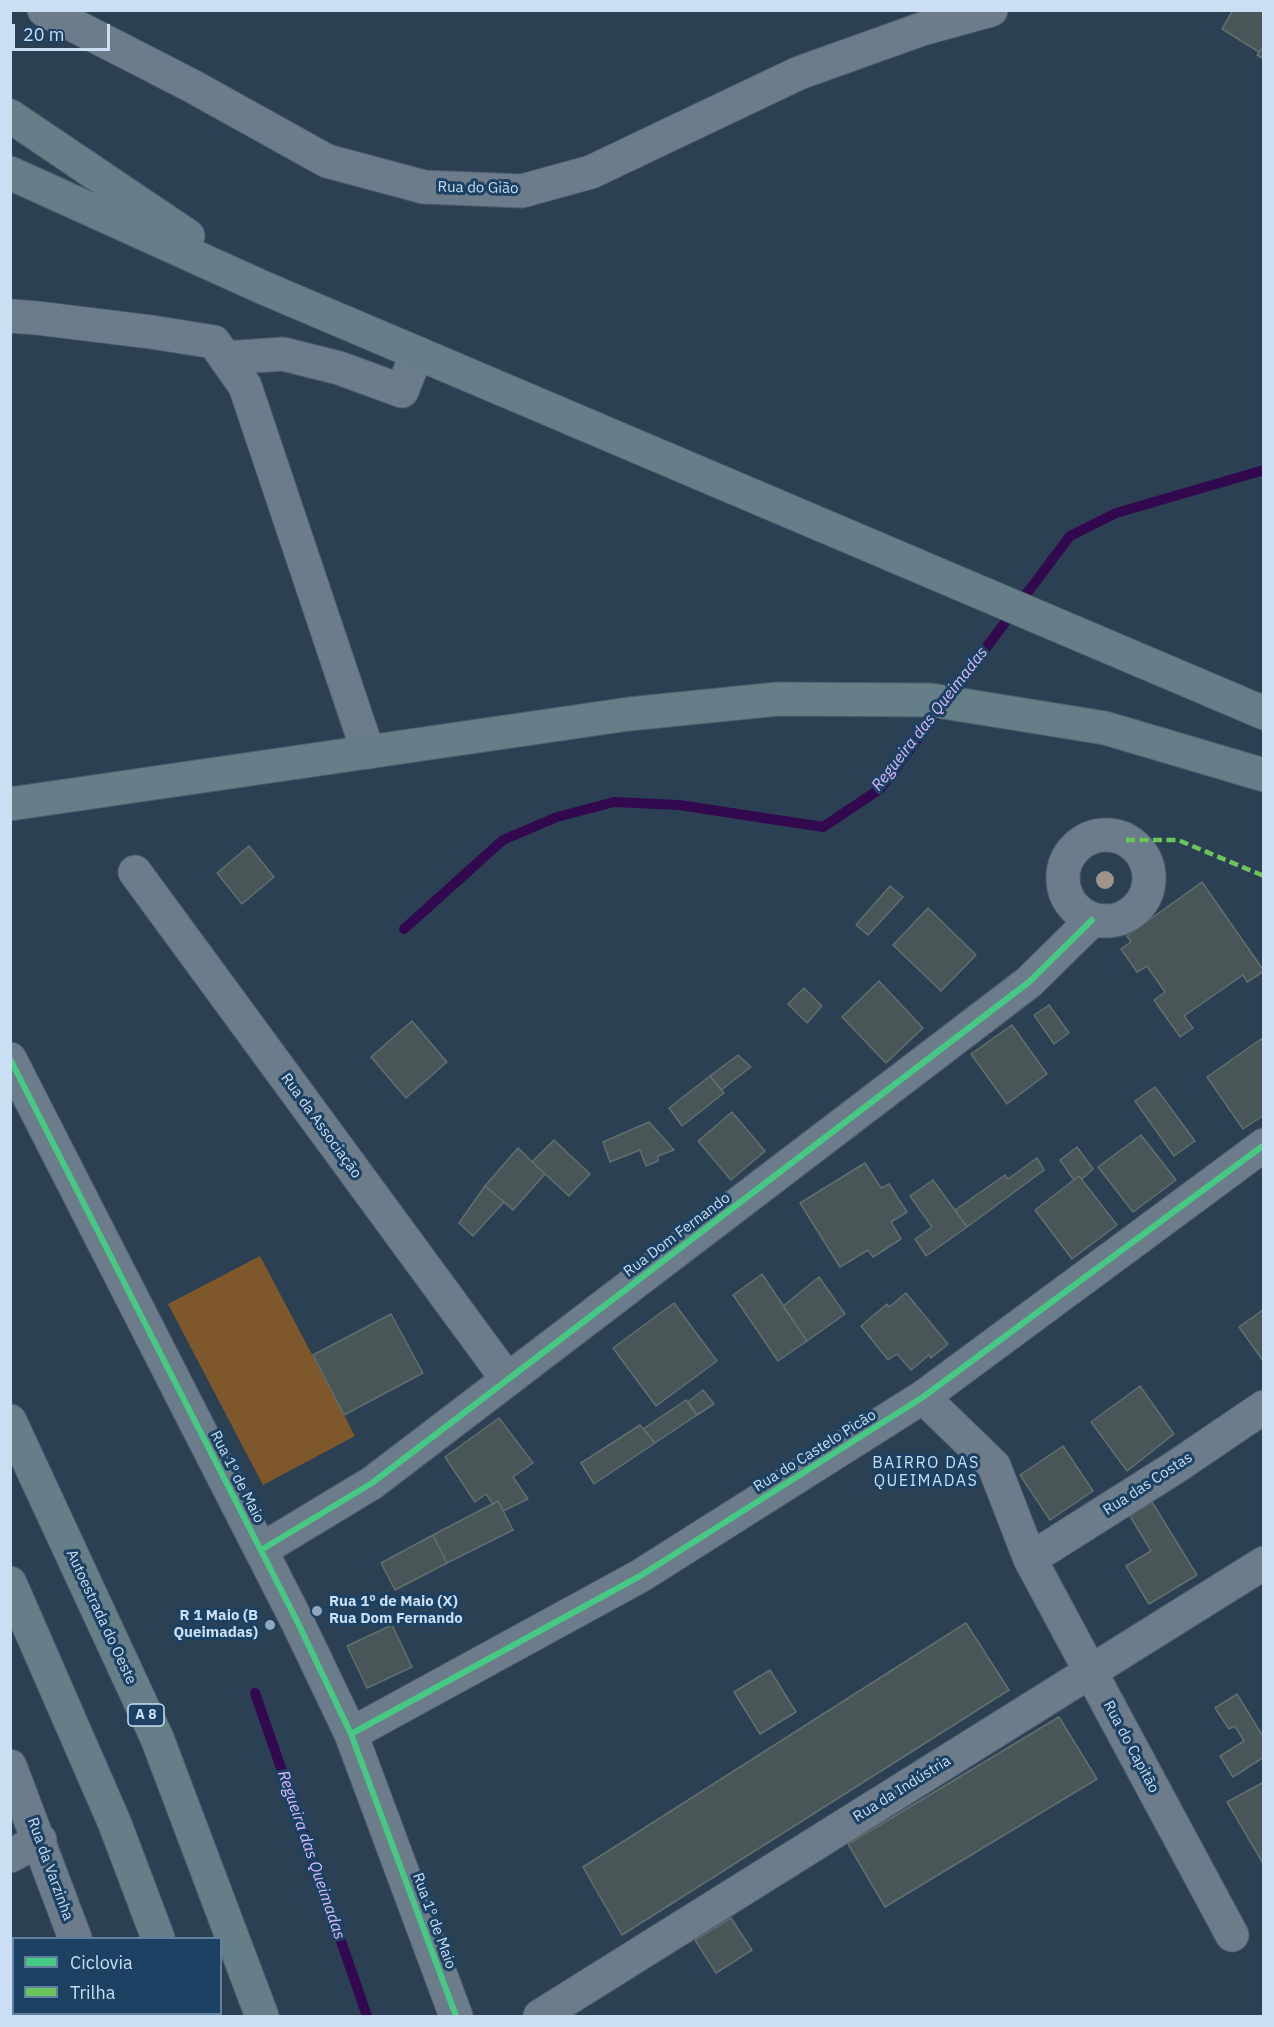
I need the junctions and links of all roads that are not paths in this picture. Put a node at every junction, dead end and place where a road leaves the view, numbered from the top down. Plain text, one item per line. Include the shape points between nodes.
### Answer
1 (44, 10) edge
2 (991, 10) edge
3 (10, 116) edge
4 (10, 173) edge
5 (264, 288) junction
6 (10, 316) edge
7 (417, 353) junction
8 (225, 358) junction
9 (1263, 713) edge
10 (368, 752) junction
11 (1263, 775) edge
12 (10, 804) edge
13 (135, 872) dead end
14 (1092, 920) dead end
15 (10, 1059) edge
16 (1263, 1144) edge
17 (507, 1379) junction
18 (923, 1397) junction
19 (1263, 1407) edge
20 (10, 1422) edge
21 (261, 1550) junction
22 (1030, 1559) junction
23 (1263, 1563) edge
24 (10, 1583) edge
25 (1090, 1671) junction
26 (351, 1734) junction
27 (10, 1766) edge
28 (40, 1840) junction
29 (10, 1856) edge
30 (1232, 1935) dead end
31 (75, 1937) edge
32 (158, 1937) edge
33 (262, 2016) edge
34 (456, 2016) edge
35 (540, 2016) edge

1 - 2 street, Rua do Gião via 327,161 424,187 522,190 591,172 799,73 922,29
3 - 5 highway
4 - 5 highway
5 - 7 highway
6 - 8 street via 214,342
7 - 8 street via 402,391 339,368 283,354
7 - 9 highway
8 - 10 street via 245,386
10 - 11 highway via 628,714 755,701 931,700 1105,728
10 - 12 highway
13 - 17 street, Rua da Associação
14 - 17 street, Rua Dom Fernando via 1029,982
15 - 21 street, Rua 1º de Maio
16 - 18 street, Rua do Castelo Picão
17 - 21 street, Rua Dom Fernando via 372,1483
18 - 22 street, Rua do Capitão via 994,1466
18 - 26 street, Rua do Castelo Picão via 640,1576
19 - 22 street, Rua das Costas
20 - 33 highway, Autoestrada do Oeste / A 8 via 157,1738
21 - 26 street, Rua 1º de Maio
22 - 25 street, Rua do Capitão
23 - 25 street, Rua da Indústria
24 - 32 highway via 115,1824
25 - 30 street, Rua do Capitão
25 - 35 street, Rua da Indústria
26 - 34 street, Rua 1º de Maio
27 - 28 street, Rua da Varzinha
28 - 29 street
28 - 31 street, Rua da Varzinha

